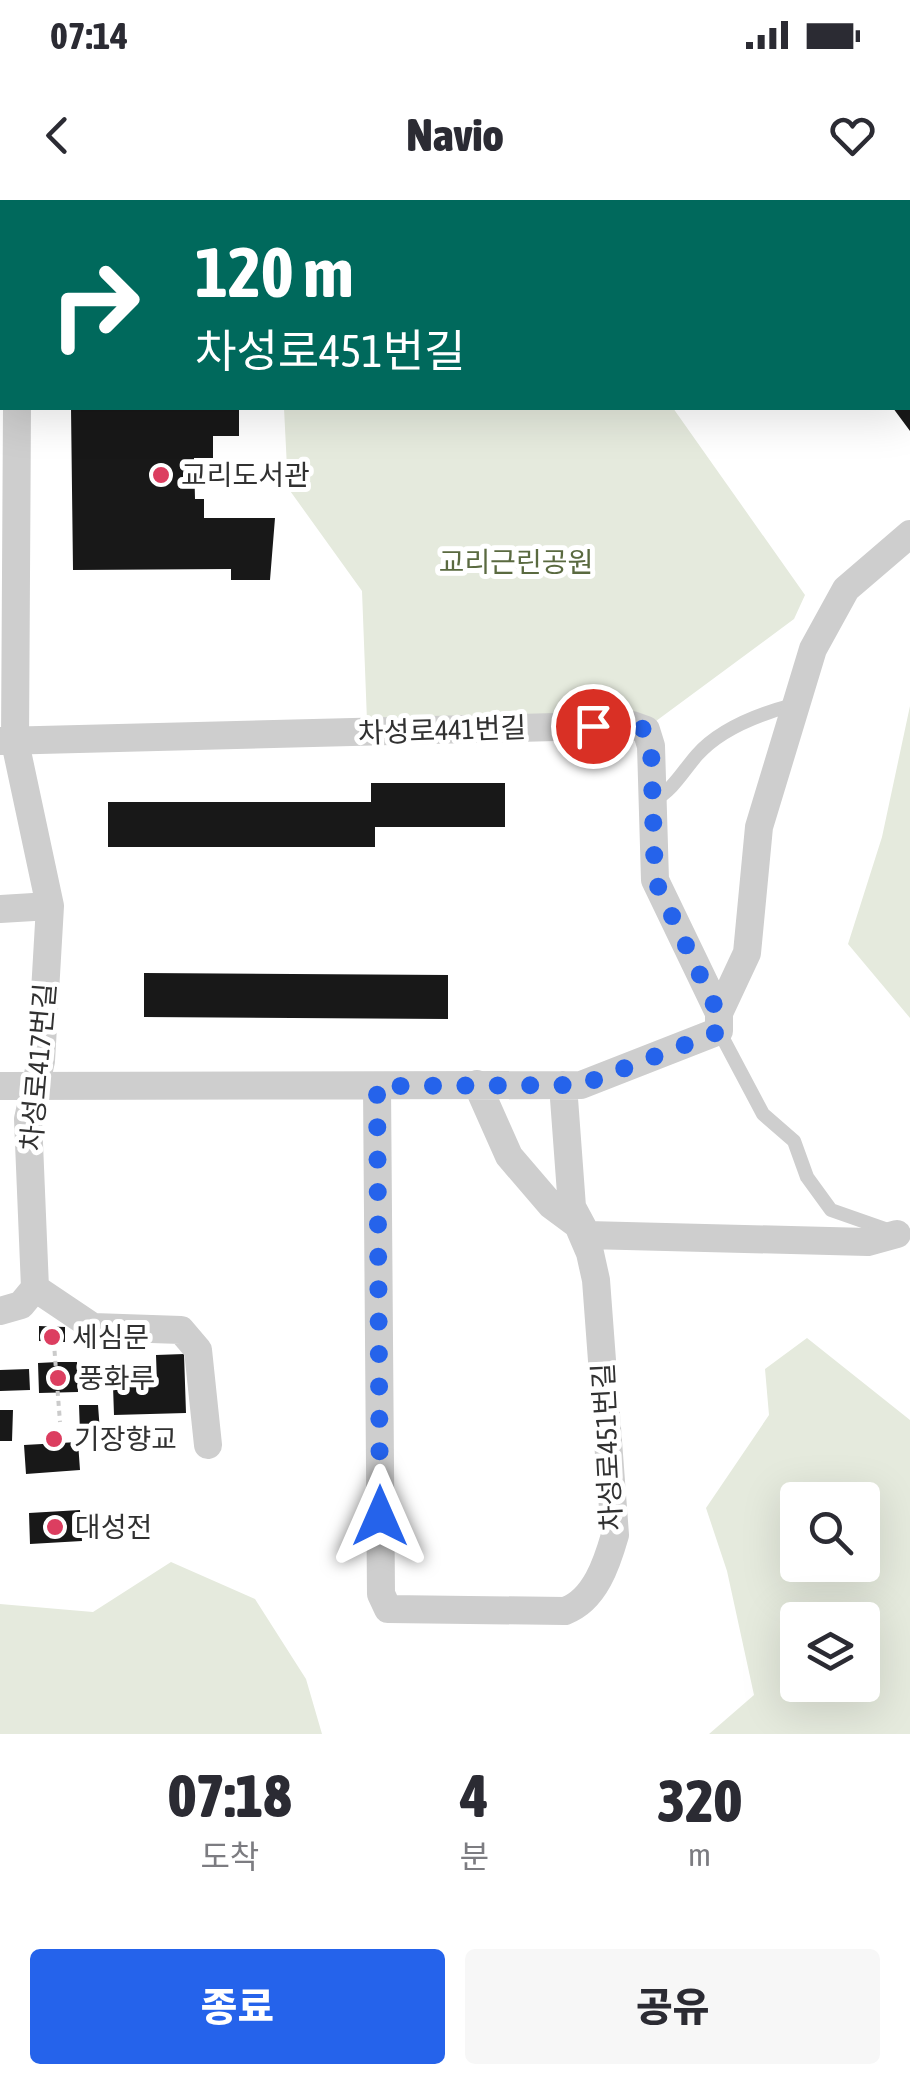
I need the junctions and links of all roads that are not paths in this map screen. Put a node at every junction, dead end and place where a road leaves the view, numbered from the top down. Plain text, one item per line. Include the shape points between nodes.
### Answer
1 (18, 410) edge
2 (8, 504) edge
3 (910, 534) edge
4 (7, 560) edge
5 (793, 705) junction
6 (0, 710) edge
7 (8, 742) edge
8 (653, 800) junction
9 (50, 906) junction
10 (0, 909) edge
11 (718, 1022) junction
12 (477, 1084) junction
13 (563, 1084) junction
14 (0, 1086) edge
15 (377, 1086) junction
16 (37, 1087) junction
17 (578, 1224) junction
18 (904, 1233) edge
19 (35, 1288) junction
20 (0, 1311) edge
21 (208, 1445) dead end

1 - 2 street, 차성로417번길
2 - 4 street, 차성로417번길
3 - 5 street via 846,589 824,624
4 - 7 street, 차성로417번길
5 - 8 lane via 754,716 700,751
5 - 11 street via 759,827 747,953
6 - 7 lane
7 - 8 street, 차성로441번길 via 632,725 646,730 651,746
7 - 9 street, 차성로417번길
8 - 11 street, 차성로441번길 via 655,880
9 - 10 street
9 - 16 street, 차성로417번길
11 - 13 street via 601,1080
11 - 18 lane via 762,1114 794,1141 807,1176 831,1210
12 - 13 street
12 - 15 street
12 - 17 street via 510,1156 551,1205
13 - 17 street, 차성로451번길
14 - 16 street
15 - 16 street
15 - 17 street, 차성로451번길 via 381,1594 388,1610 566,1611 578,1606 605,1570 615,1535 596,1280
16 - 19 street, 차성로417번길 via 28,1119
17 - 18 street via 587,1235 611,1239 868,1242
19 - 20 street via 21,1305
19 - 21 street via 93,1327 149,1336 181,1330 198,1350

